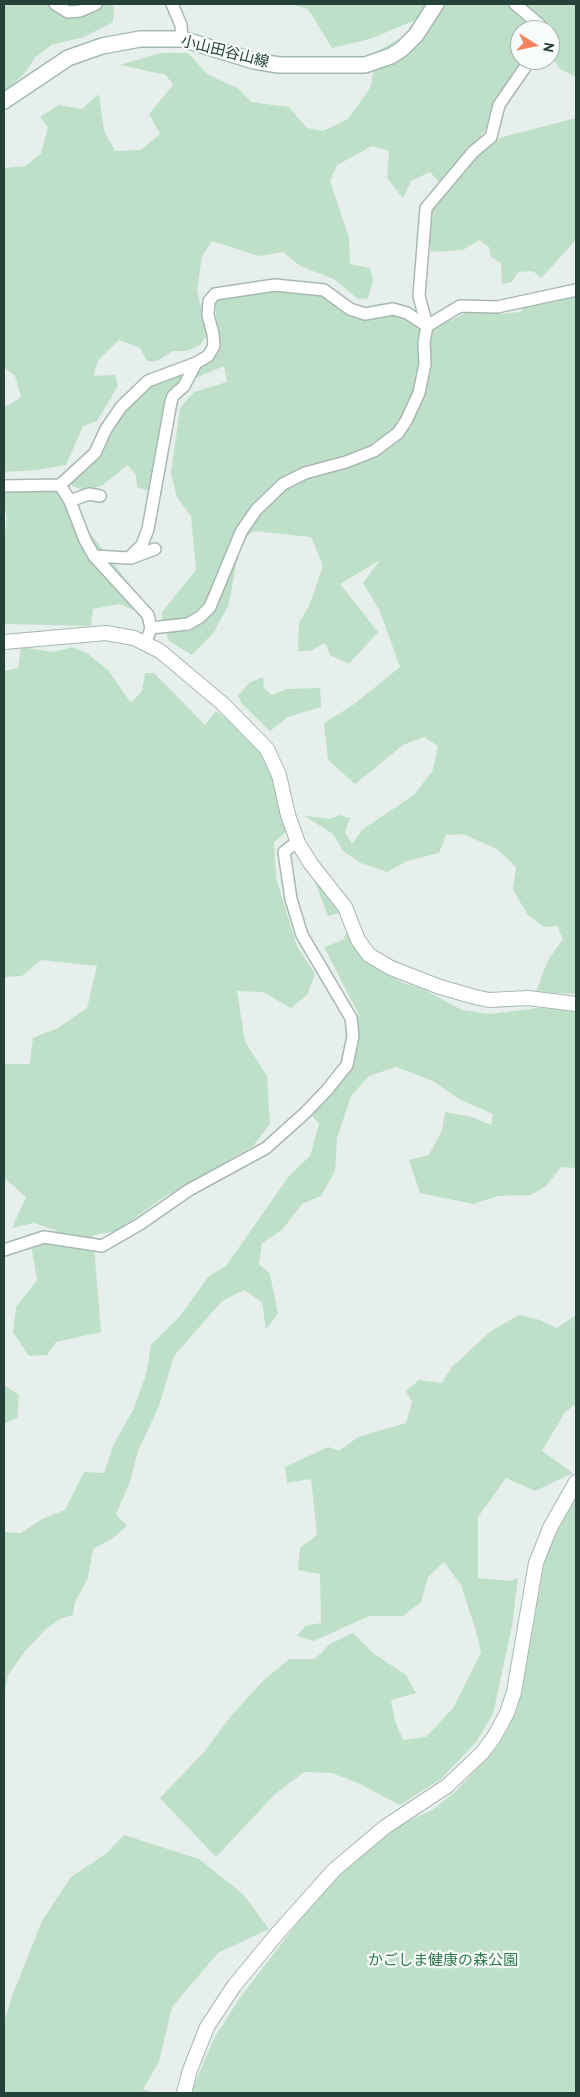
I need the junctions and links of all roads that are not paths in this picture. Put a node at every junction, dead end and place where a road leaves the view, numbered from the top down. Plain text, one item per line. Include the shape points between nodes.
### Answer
1 (55, 4) edge
2 (96, 4) edge
3 (172, 4) edge
4 (436, 4) edge
5 (515, 4) edge
6 (534, 20) edge
7 (182, 39) junction
8 (523, 70) edge
9 (4, 101) edge
10 (576, 290) edge
11 (427, 326) junction
12 (196, 363) junction
13 (60, 485) junction
14 (4, 486) edge
15 (100, 496) dead end
16 (70, 501) junction
17 (155, 549) dead end
18 (94, 556) junction
19 (130, 558) junction
20 (151, 628) junction
21 (4, 642) edge
22 (146, 642) junction
23 (298, 841) junction
24 (576, 1004) edge
25 (4, 1250) edge
26 (576, 1482) edge
27 (184, 2093) edge

1 - 2 street via 68,12
3 - 7 street via 181,25
4 - 7 main road, 小山田谷山線 via 416,35 402,49 365,64 269,64
5 - 6 street
7 - 9 main road, 小山田谷山線 via 121,41 83,52 68,58
8 - 11 street via 499,104 491,137 473,152 426,208 419,296
10 - 11 street via 497,307 460,306
11 - 12 street via 407,313 393,309 365,314 350,309 324,290 275,285 215,294 209,302 208,315 214,346 208,356
11 - 20 street via 425,364 419,393 398,433 374,451 305,473 283,484 256,510 241,532 210,608 188,624
12 - 13 street via 148,381 121,407 95,453
12 - 19 street via 184,386 173,396 148,529 142,545
13 - 14 street
13 - 16 street
15 - 16 street via 90,494
16 - 18 street
17 - 19 street
18 - 19 street
18 - 20 street via 148,615
20 - 22 street
21 - 22 street via 106,633
22 - 23 street via 175,662 267,749 279,775
23 - 24 street via 311,864 345,907 364,950 381,964 440,987 489,1000 528,998
23 - 25 street via 284,852 291,899 302,935 351,1018 353,1036 347,1065 306,1113 266,1148 188,1190 102,1246 44,1237
26 - 27 street via 550,1528 536,1562 514,1692 494,1737 447,1786 361,1846 334,1870 276,1935 234,1986 207,2026

